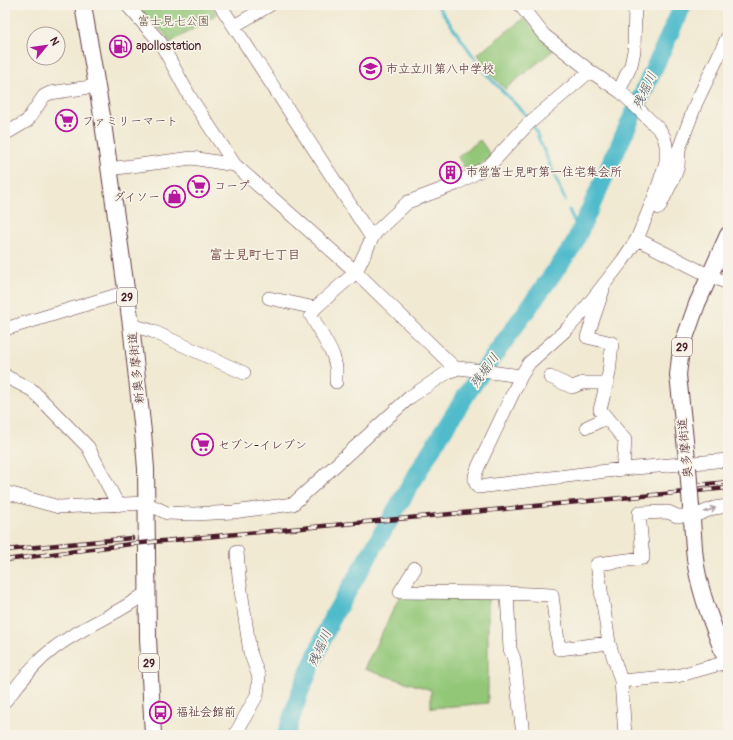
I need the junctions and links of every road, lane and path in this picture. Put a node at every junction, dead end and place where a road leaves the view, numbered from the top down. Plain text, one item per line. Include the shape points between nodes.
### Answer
1 (83, 5) edge
2 (127, 5) edge
3 (220, 5) edge
4 (270, 5) edge
5 (520, 5) edge
6 (635, 5) edge
7 (234, 26) junction
8 (728, 36) edge
9 (590, 71) junction
10 (97, 86) junction
11 (620, 92) junction
12 (5, 134) edge
13 (235, 165) junction
14 (109, 169) junction
15 (728, 235) edge
16 (372, 238) junction
17 (636, 239) junction
18 (623, 260) junction
19 (356, 272) junction
20 (710, 276) junction
21 (728, 284) edge
22 (127, 292) junction
23 (269, 298) dead end
24 (315, 308) junction
25 (131, 325) junction
26 (5, 329) edge
27 (457, 369) junction
28 (244, 373) dead end
29 (5, 374) edge
30 (515, 375) junction
31 (550, 377) dead end
32 (336, 382) dead end
33 (607, 383) junction
34 (606, 418) junction
35 (587, 427) dead end
36 (728, 460) edge
37 (687, 466) junction
38 (623, 469) junction
39 (5, 494) edge
40 (146, 503) junction
41 (118, 505) junction
42 (728, 506) edge
43 (692, 510) junction
44 (238, 552) dead end
45 (415, 568) dead end
46 (147, 592) junction
47 (507, 593) junction
48 (609, 643) junction
49 (727, 664) edge
50 (621, 681) junction
51 (5, 701) edge
52 (153, 735) edge
53 (235, 735) edge
54 (523, 735) edge
55 (625, 735) edge

1 - 10 main road, 新奥多摩街道 / 29
2 - 13 street via 160,42 190,97
3 - 7 street
4 - 7 street
5 - 9 street via 544,35
6 - 11 street via 634,50
7 - 16 street
8 - 17 street via 696,103 679,149 675,175 648,233
9 - 11 street
9 - 16 street via 531,121 490,165 456,184 408,202
10 - 12 street via 44,96 27,121
10 - 14 main road, 新奥多摩街道 / 29
11 - 17 street via 660,130 666,145 666,162
13 - 14 street via 192,158
13 - 19 street
14 - 22 main road, 新奥多摩街道 / 29
15 - 20 main road, 奥多摩街道 / 29
16 - 19 street
17 - 18 street
17 - 20 street
18 - 30 street via 568,328
18 - 33 street via 602,293 587,338 612,343
19 - 24 street
19 - 27 street
20 - 21 street
20 - 37 main road, 奥多摩街道 / 29 via 692,316 680,355 678,375
22 - 25 main road, 新奥多摩街道 / 29
22 - 26 street
23 - 24 street
24 - 32 street via 311,315 332,355 336,367
25 - 28 street via 152,331
25 - 40 main road, 新奥多摩街道 / 29 via 143,432
27 - 30 street
27 - 40 street via 448,372 410,397 293,504 194,514 167,513
29 - 41 street via 32,390 88,447
30 - 38 street via 474,477 478,487
31 - 33 street via 572,387 583,383
33 - 34 street via 600,410
34 - 35 street
34 - 38 street via 624,440
36 - 37 street
37 - 38 street
37 - 43 main road, 奥多摩街道 / 29, bridge
39 - 41 street via 59,507
40 - 41 street
40 - 46 main road, 新奥多摩街道 / 29
43 -> 42 street via 700,514
43 - 48 street via 684,516 668,512 639,513 643,558 597,564
43 - 49 main road, 奥多摩街道 / 29 via 694,553 699,581
44 - 53 street via 250,652 259,677 257,696
45 - 47 street via 400,592
46 - 51 street via 52,649
46 - 52 main road, 新奥多摩街道 / 29
47 - 48 street via 552,595 559,649
47 - 54 street via 510,649 514,659
48 - 50 street
49 - 50 street via 677,676
50 - 55 street

